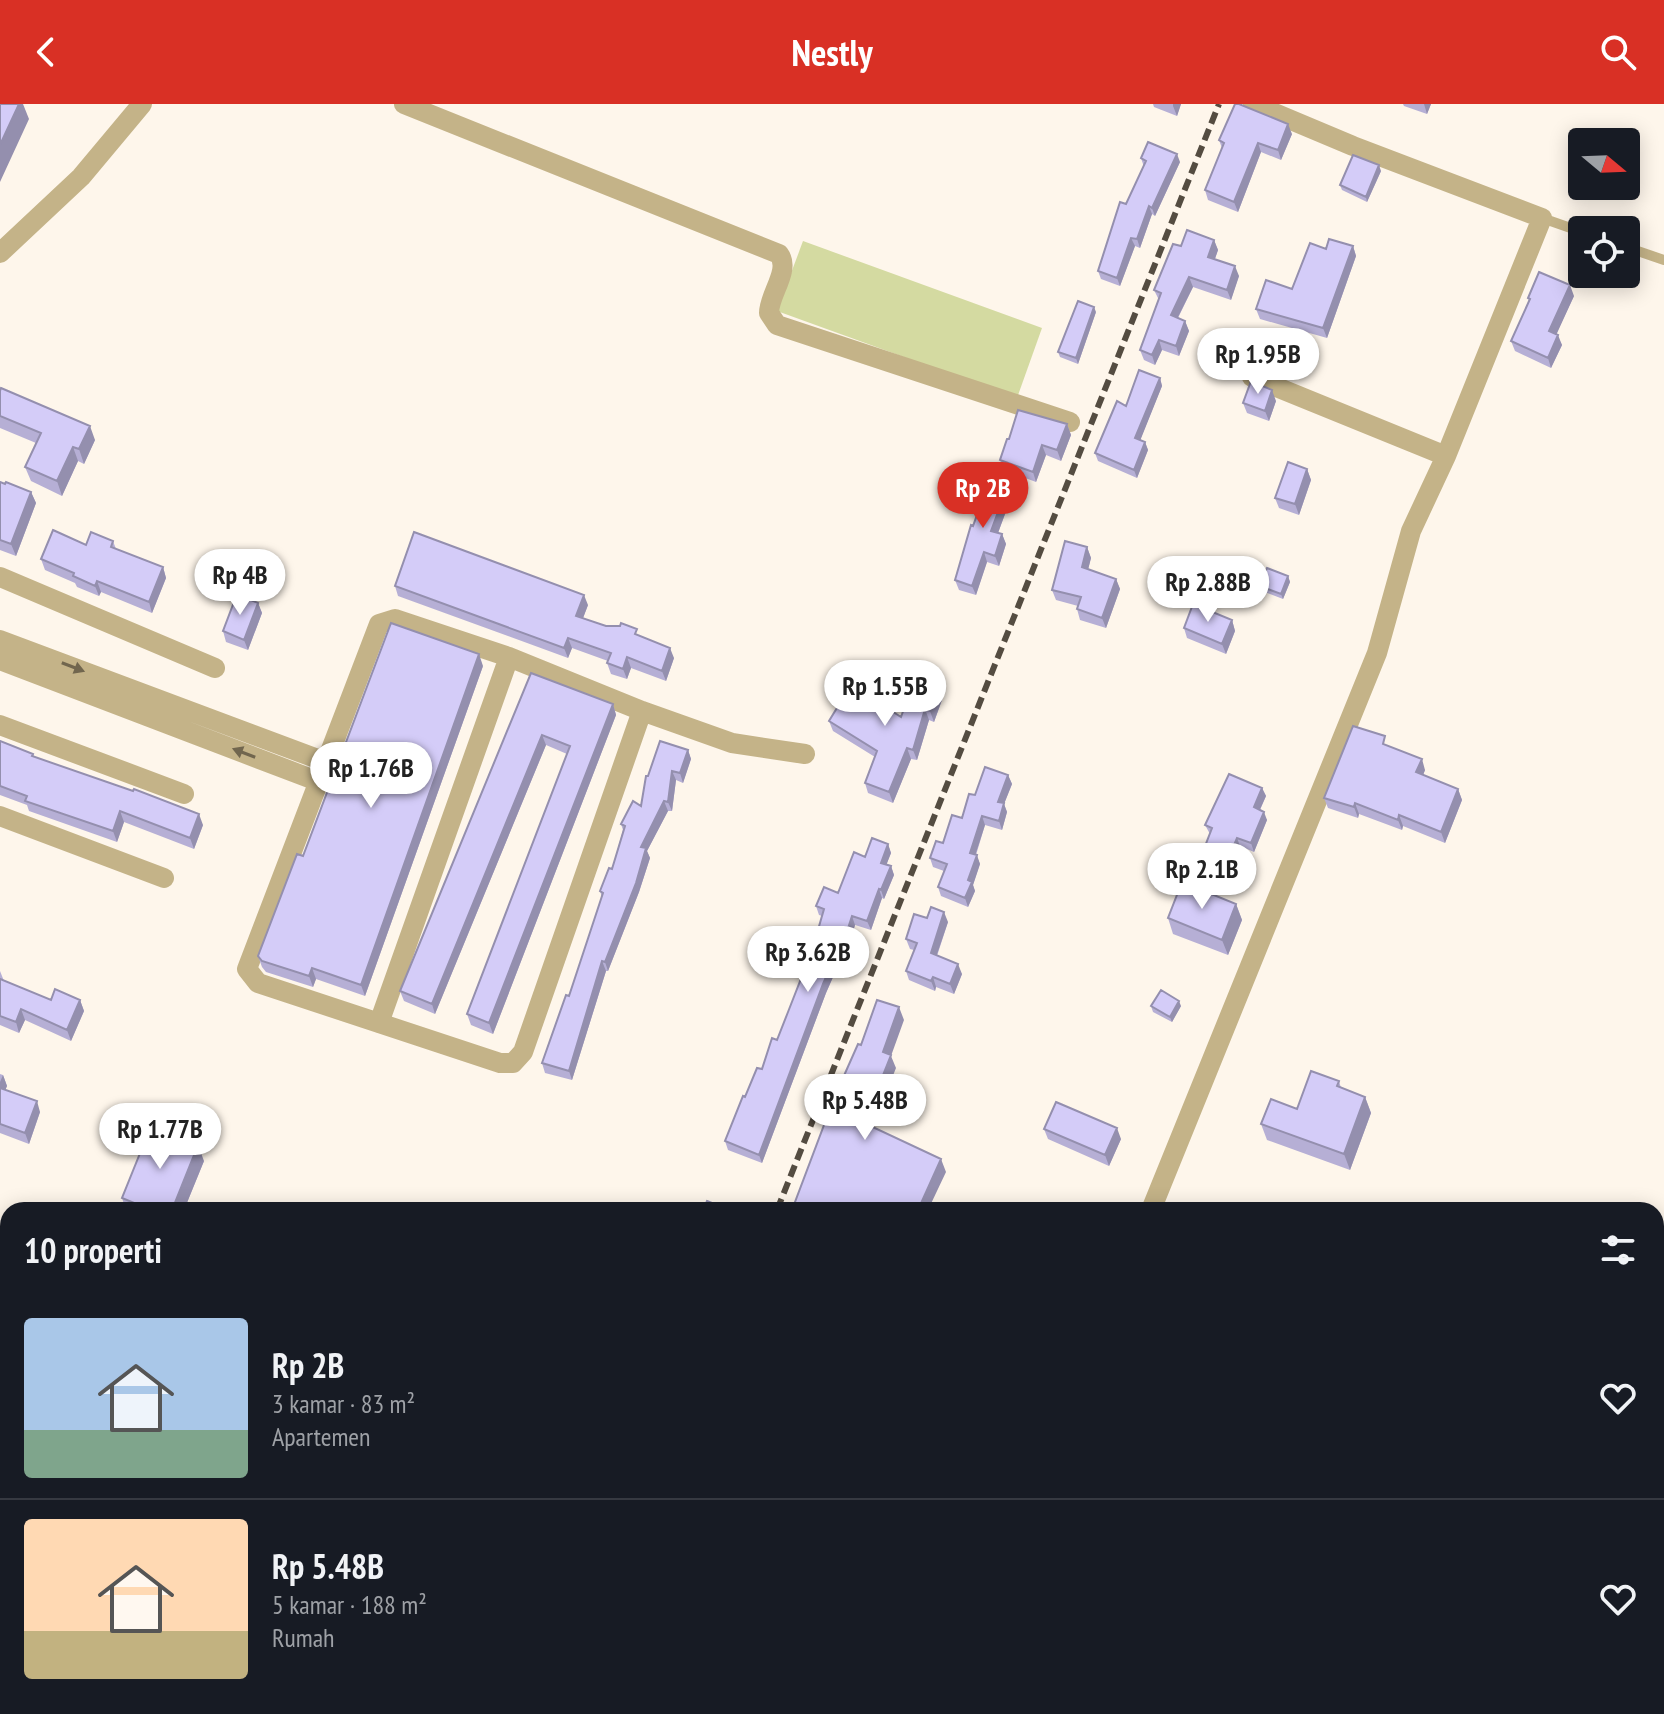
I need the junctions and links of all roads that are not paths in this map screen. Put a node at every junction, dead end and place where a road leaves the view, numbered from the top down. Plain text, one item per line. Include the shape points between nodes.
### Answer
1 (142, 104) edge
2 (404, 104) edge
3 (1253, 104) edge
4 (1542, 218) junction
5 (1568, 227) edge
6 (1640, 252) edge
7 (0, 253) edge
8 (1664, 260) edge
9 (1252, 377) dead end
10 (1070, 422) edge
11 (1446, 456) junction
12 (0, 577) edge
13 (0, 640) edge
14 (509, 657) junction
15 (0, 660) edge
16 (215, 668) dead end
17 (642, 711) junction
18 (0, 725) edge
19 (805, 754) dead end
20 (326, 762) junction
21 (317, 781) junction
22 (184, 794) dead end
23 (0, 816) edge
24 (164, 878) dead end
25 (379, 1023) junction
26 (1154, 1202) edge

1 - 7 street via 81,177
2 - 10 street via 779,254 784,268 769,313 777,325
3 - 4 street
4 - 5 lane
4 - 11 street
6 - 8 lane
9 - 11 street
11 - 26 street via 1411,531 1377,653
12 - 16 street
13 -> 20 street
14 - 17 street
14 - 20 street via 395,619 379,624
14 - 25 street
21 -> 15 street
17 - 19 street via 732,743
17 - 25 street via 523,1052 513,1063 500,1063
18 - 22 street
20 - 21 street
21 - 25 street via 247,969 258,983
23 - 24 street

